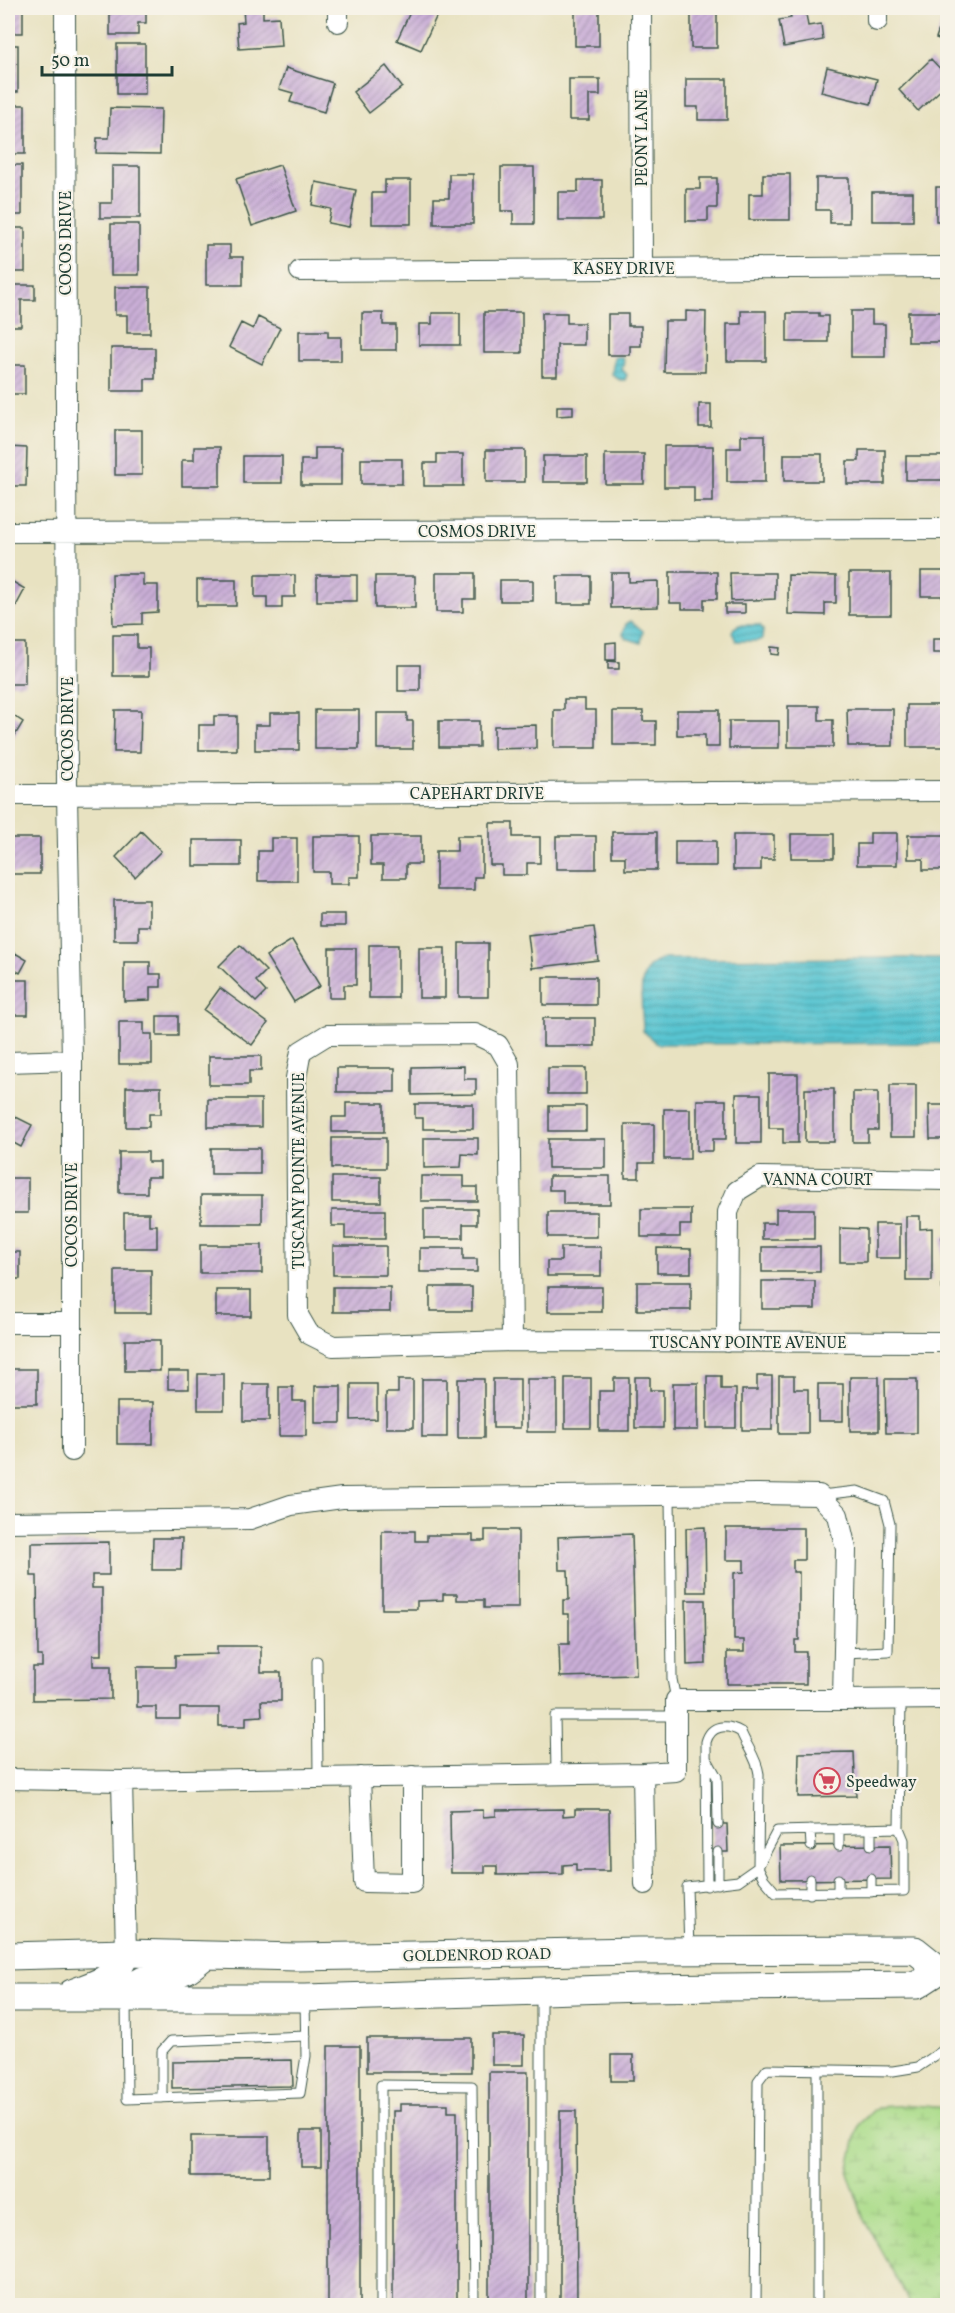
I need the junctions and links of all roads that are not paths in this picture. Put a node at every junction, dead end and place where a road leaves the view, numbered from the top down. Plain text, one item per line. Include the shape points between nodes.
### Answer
1 (65, 8) edge
2 (640, 8) edge
3 (948, 267) edge
4 (642, 268) junction
5 (300, 271) dead end
6 (948, 529) edge
7 (8, 532) edge
8 (67, 532) junction
9 (948, 791) edge
10 (67, 794) junction
11 (8, 795) edge
12 (72, 1060) junction
13 (8, 1062) edge
14 (948, 1180) edge
15 (8, 1323) edge
16 (70, 1323) junction
17 (512, 1341) junction
18 (727, 1342) junction
19 (948, 1342) edge
20 (72, 1451) dead end
21 (670, 1495) junction
22 (819, 1495) junction
23 (8, 1522) edge
24 (844, 1653) junction
25 (317, 1661) dead end
26 (948, 1699) edge
27 (843, 1700) junction
28 (901, 1700) junction
29 (676, 1708) junction
30 (706, 1759) junction
31 (643, 1773) junction
32 (556, 1774) junction
33 (412, 1776) junction
34 (360, 1777) junction
35 (318, 1778) junction
36 (8, 1779) edge
37 (122, 1781) junction
38 (718, 1824) dead end
39 (899, 1828) junction
40 (839, 1829) junction
41 (871, 1829) junction
42 (810, 1830) junction
43 (839, 1845) dead end
44 (871, 1845) dead end
45 (811, 1846) dead end
46 (718, 1852) dead end
47 (758, 1867) junction
48 (838, 1879) dead end
49 (871, 1879) dead end
50 (810, 1880) dead end
51 (645, 1884) dead end
52 (718, 1884) junction
53 (707, 1886) junction
54 (871, 1892) junction
55 (838, 1893) junction
56 (810, 1894) junction
57 (689, 1951) junction
58 (126, 1953) junction
59 (8, 1956) edge
60 (204, 1956) junction
61 (944, 1970) edge
62 (541, 1991) junction
63 (126, 1997) junction
64 (8, 1998) edge
65 (60, 1998) junction
66 (305, 1998) junction
67 (306, 2036) junction
68 (948, 2047) edge
69 (817, 2070) junction
70 (162, 2098) junction
71 (381, 2306) edge
72 (474, 2306) edge
73 (541, 2306) edge
74 (756, 2306) edge
75 (817, 2306) edge

1 - 8 street, COCOS DRIVE
2 - 4 street, PEONY LANE
3 - 4 street, KASEY DRIVE
4 - 5 street, KASEY DRIVE
6 - 8 street, COSMOS DRIVE
7 - 8 street, COSMOS DRIVE
8 - 10 street, COCOS DRIVE
9 - 10 street, CAPEHART DRIVE
10 - 11 street, CAPEHART DRIVE
10 - 12 street, COCOS DRIVE
12 - 13 street
12 - 16 street, COCOS DRIVE
14 - 18 street, VANNA COURT via 760,1177 737,1191 728,1212
15 - 16 street
16 - 20 street, COCOS DRIVE
17 - 17 street, TUSCANY POINTE AVENUE via 333,1346 309,1334 298,1315 296,1078 301,1051 327,1035 475,1034 498,1045 509,1064
17 - 18 street, TUSCANY POINTE AVENUE
18 - 19 street, TUSCANY POINTE AVENUE
21 - 22 street
21 - 23 street via 342,1498 291,1505 250,1519
21 - 29 lane via 672,1679
22 - 24 street via 838,1515 846,1549
22 - 24 lane via 857,1491 884,1501 890,1524 888,1651
24 - 27 street
25 - 35 lane
26 - 28 street
27 - 28 street
27 - 29 street
28 - 39 lane
29 - 31 street via 676,1771
29 - 32 lane via 555,1716
30 - 38 lane via 717,1777
30 - 47 lane via 708,1734 724,1726 741,1732 758,1762
30 - 53 lane
31 - 32 street
31 - 51 street
32 - 33 street
33 - 34 street
33 - 34 street via 412,1883 364,1882
34 - 35 street
35 - 37 street
36 - 37 street
37 - 58 street
39 - 41 lane
39 - 54 lane via 904,1840 904,1891
40 - 41 lane
40 - 42 lane
40 - 43 lane
41 - 44 lane
42 - 45 lane
42 - 47 lane via 777,1831
46 - 52 lane
47 - 52 lane via 738,1881
47 - 56 lane via 776,1893
48 - 55 lane
49 - 54 lane
50 - 56 lane
52 - 53 lane
53 - 57 lane via 687,1887
54 - 55 lane
55 - 56 lane
57 - 60 main road, GOLDENROD ROAD
57 - 61 main road, GOLDENROD ROAD via 915,1950
58 - 59 main road, GOLDENROD ROAD
58 - 60 main road, GOLDENROD ROAD
58 - 65 main road via 122,1966 110,1977
60 - 63 main road via 187,1970 138,1982
61 - 62 main road, GOLDENROD ROAD via 917,1985
62 - 66 main road, GOLDENROD ROAD
62 - 73 lane
63 - 65 main road, GOLDENROD ROAD
63 - 66 main road, GOLDENROD ROAD
63 - 70 lane via 127,2099
64 - 65 main road, GOLDENROD ROAD
66 - 67 lane
67 - 70 lane via 171,2041 162,2051
67 - 70 lane via 300,2093
68 - 69 lane via 918,2067 901,2070
69 - 74 lane via 766,2069 758,2081
69 - 75 lane
71 - 72 lane via 381,2085 472,2086

